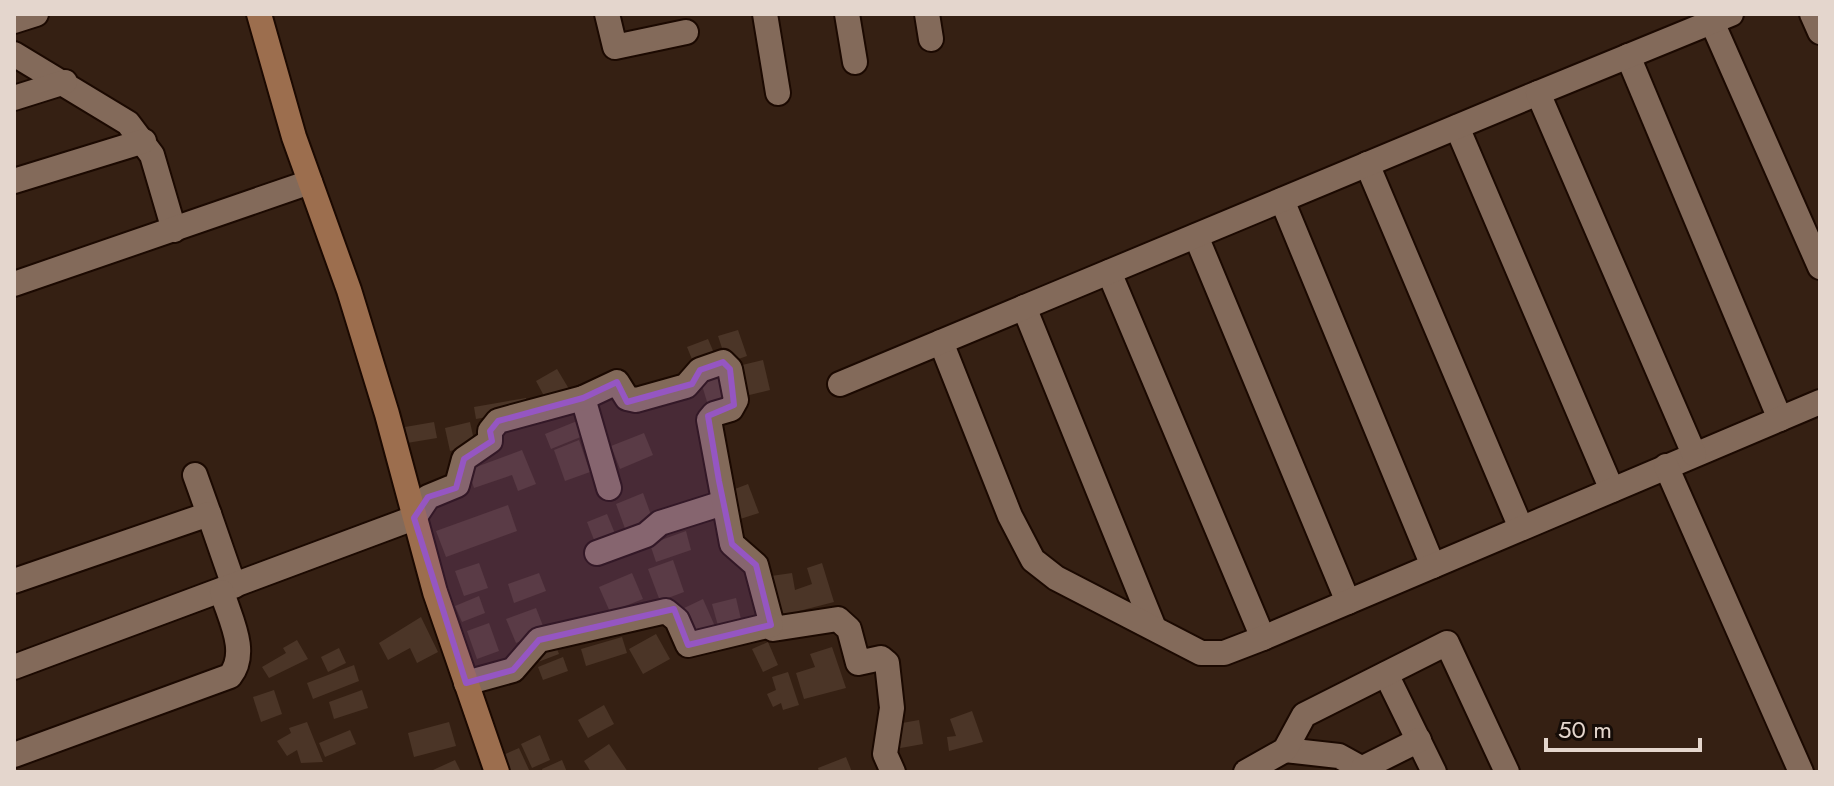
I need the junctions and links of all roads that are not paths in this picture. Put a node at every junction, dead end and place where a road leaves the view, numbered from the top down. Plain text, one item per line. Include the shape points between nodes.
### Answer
1 (36, 14) edge
2 (259, 14) edge
3 (607, 14) edge
4 (765, 14) edge
5 (847, 14) edge
6 (927, 14) edge
7 (1812, 14) edge
8 (1721, 18) edge
9 (14, 21) edge
10 (686, 32) edge
11 (1820, 32) edge
12 (931, 39) dead end
13 (14, 54) edge
14 (1628, 56) junction
15 (855, 62) dead end
16 (65, 82) junction
17 (778, 93) dead end
18 (1538, 93) junction
19 (14, 98) edge
20 (1457, 127) junction
21 (144, 141) junction
22 (1367, 164) junction
23 (14, 181) edge
24 (310, 182) junction
25 (1282, 200) junction
26 (174, 230) junction
27 (1196, 236) junction
28 (1820, 267) edge
29 (1109, 272) junction
30 (14, 284) edge
31 (1024, 307) junction
32 (941, 342) junction
33 (840, 384) dead end
34 (583, 398) junction
35 (1820, 402) edge
36 (1780, 419) junction
37 (1694, 454) junction
38 (1666, 466) junction
39 (195, 475) dead end
40 (609, 488) dead end
41 (1612, 490) junction
42 (723, 503) junction
43 (209, 514) junction
44 (414, 518) junction
45 (1521, 528) junction
46 (597, 553) dead end
47 (1433, 566) junction
48 (14, 581) edge
49 (228, 589) junction
50 (1348, 602) junction
51 (771, 625) junction
52 (1154, 628) junction
53 (1263, 638) junction
54 (14, 667) edge
55 (1386, 674) junction
56 (466, 683) junction
57 (1419, 740) junction
58 (1285, 750) junction
59 (14, 755) edge
60 (1365, 770) edge
61 (497, 772) edge
62 (893, 772) edge
63 (1246, 772) edge
64 (1434, 772) edge
65 (1507, 772) edge
66 (1801, 772) edge

1 - 9 street
2 - 24 street
3 - 10 street via 615,47
4 - 17 street
5 - 15 street
6 - 12 street
7 - 11 street
8 - 14 street
8 - 28 street
13 - 16 street
14 - 18 street
14 - 36 street
16 - 19 street
16 - 21 street via 128,123
18 - 20 street
18 - 37 street
20 - 22 street
20 - 41 street
21 - 23 street
21 - 26 street
22 - 25 street
22 - 45 street
24 - 26 street
24 - 44 street via 383,400
25 - 27 street
25 - 47 street
26 - 30 street
27 - 29 street
27 - 50 street
29 - 31 street
29 - 53 street
31 - 32 street
31 - 52 street
32 - 33 street
32 - 52 street via 1010,516 1033,560 1056,578
34 - 40 street
34 - 42 street via 617,382 627,398 636,400 686,386 700,370 723,362 730,369 736,400 731,409 709,420
34 - 44 street via 498,421 490,441 464,459 457,485 428,497
35 - 36 street
36 - 37 street
37 - 38 street
38 - 41 street
38 - 66 street
39 - 43 street
41 - 45 street
42 - 46 street via 660,523 646,535
42 - 51 street via 732,544 756,565
43 - 48 street
43 - 49 street
44 - 49 street
44 - 56 street
45 - 47 street
47 - 50 street
49 - 54 street
49 - 59 street via 240,651 239,665 230,676
50 - 53 street
51 - 56 street via 688,645 677,620 666,611 539,640 513,670
51 - 62 street via 776,630 838,619 849,629 858,663 881,658 887,663 892,708 885,754
52 - 53 street via 1211,655
55 - 57 street
55 - 58 street via 1304,715
55 - 65 street via 1447,643
56 - 61 street
57 - 60 street
57 - 64 street
58 - 60 street via 1339,756
58 - 63 street

